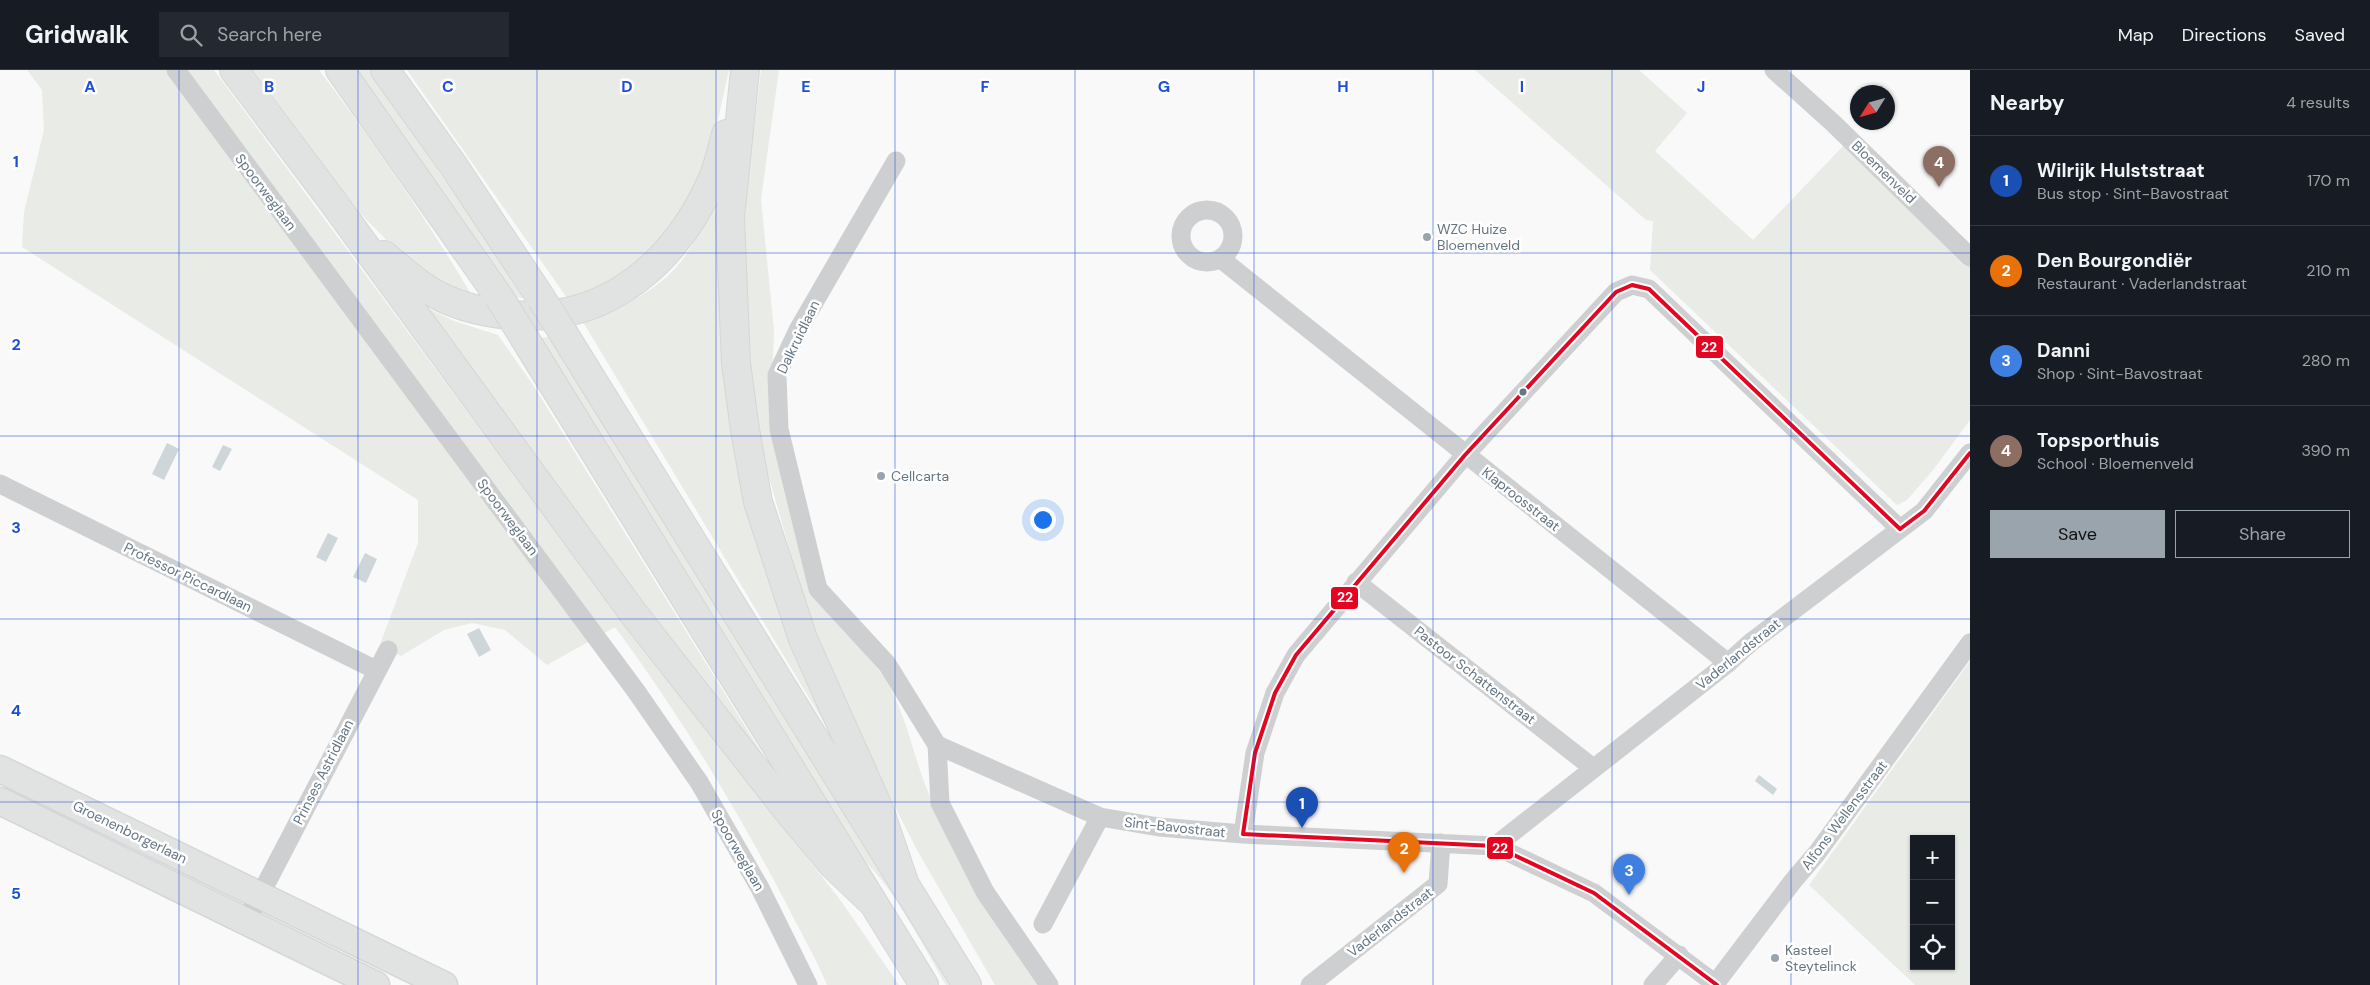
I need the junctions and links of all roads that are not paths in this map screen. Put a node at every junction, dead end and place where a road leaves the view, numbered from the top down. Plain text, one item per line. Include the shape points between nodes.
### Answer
1 (176, 70) edge
2 (234, 70) edge
3 (340, 70) edge
4 (385, 70) edge
5 (745, 70) edge
6 (1774, 70) edge
7 (896, 161) dead end
8 (333, 202) junction
9 (1970, 257) edge
10 (1221, 258) dead end
11 (1970, 453) edge
12 (1466, 455) junction
13 (0, 484) edge
14 (1900, 529) junction
15 (1356, 582) junction
16 (1970, 643) edge
17 (388, 650) dead end
18 (1728, 663) junction
19 (376, 670) junction
20 (937, 745) junction
21 (1593, 768) junction
22 (0, 769) edge
23 (0, 801) edge
24 (1100, 817) junction
25 (1243, 834) junction
26 (1441, 843) junction
27 (1495, 846) junction
28 (905, 884) junction
29 (259, 895) junction
30 (873, 903) junction
31 (246, 922) junction
32 (1043, 924) dead end
33 (1679, 955) junction
34 (1716, 984) edge
35 (376, 985) edge
36 (444, 985) edge
37 (808, 985) edge
38 (924, 985) edge
39 (967, 985) edge
40 (1049, 985) edge
41 (1310, 985) edge
42 (1653, 985) edge

1 - 37 street, Spoorweglaan via 636,691 699,782 760,888
2 - 8 highway
3 - 30 highway, bridge via 499,297
4 - 28 highway, bridge via 541,298
5 - 8 highway via 714,177 687,227 642,277 585,307 558,315 528,317 491,314 443,298 413,280 378,250
5 - 28 highway via 730,218 736,363 758,502 803,639 879,809
6 - 9 street, Bloemenveld
7 - 20 street, Dalkruidlaan via 798,330 777,375 779,429 818,589 887,664
8 - 30 highway via 633,613 788,811 832,864
10 - 12 street, Klaproosstraat
11 - 14 street, Vaderlandstraat via 1924,511
12 - 14 street via 1616,292 1632,285 1649,289
12 - 15 street
12 - 18 street, Klaproosstraat
13 - 19 street, Professor Piccardlaan
14 - 18 street, Vaderlandstraat via 1750,642
15 - 21 street, Pastoor Schattenstraat
15 - 25 street via 1296,655 1276,693 1255,753
16 - 34 street, Alfons Wellensstraat via 1817,853 1793,880
17 - 19 street, Prinses Astridlaan
18 - 21 street, Vaderlandstraat
19 - 29 street, Prinses Astridlaan
20 - 24 street, Sint-Bavostraat
20 - 40 street via 940,803 985,892
21 - 27 street, Vaderlandstraat
22 - 29 street, Groenenborgerlaan
23 - 31 street
24 - 25 street, Sint-Bavostraat via 1159,827
24 - 32 street
25 - 26 street, Sint-Bavostraat
26 - 27 street, Sint-Bavostraat
26 - 41 street, Vaderlandstraat via 1438,884
27 - 33 street, Sint-Bavostraat via 1594,893
28 - 39 highway
29 - 31 street
29 - 36 street, Groenenborgerlaan
30 - 38 highway
31 - 35 street
33 - 34 street, Sint-Bavostraat
33 - 42 street

